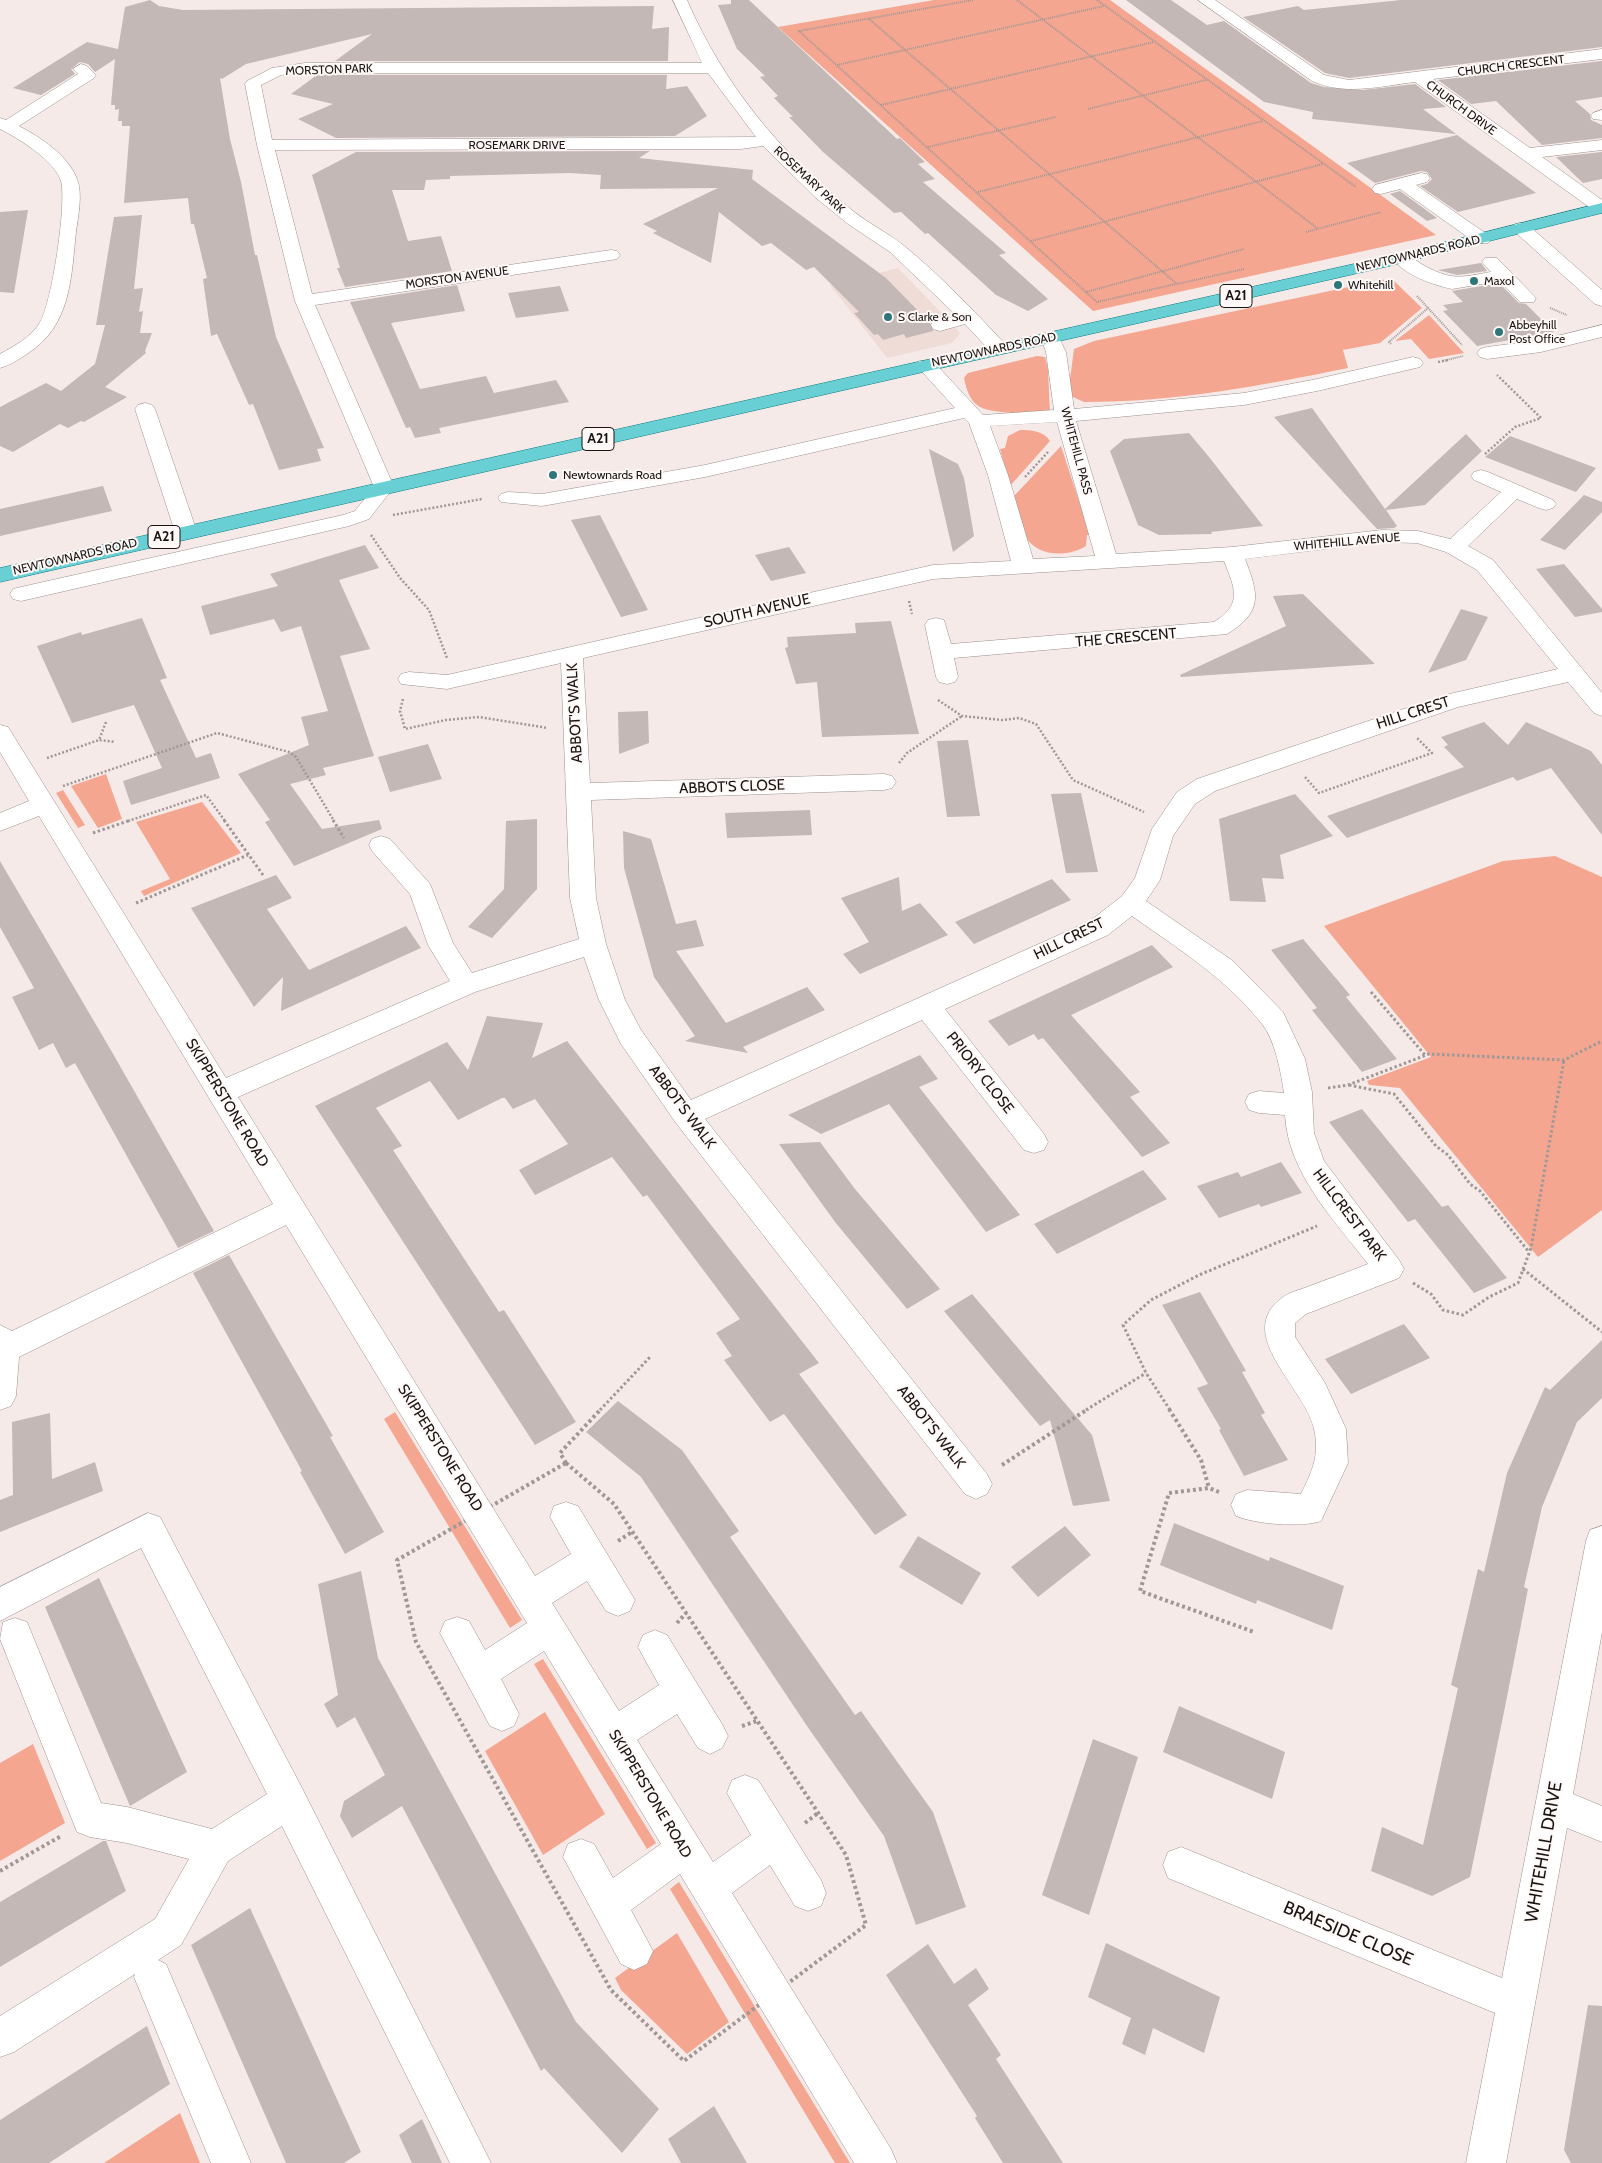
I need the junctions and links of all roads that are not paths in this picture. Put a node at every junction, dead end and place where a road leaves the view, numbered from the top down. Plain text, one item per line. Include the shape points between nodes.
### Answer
1 (680, 0) edge
2 (1236, 1) dead end
3 (1209, 3) edge
4 (1602, 54) edge
5 (714, 68) junction
6 (81, 69) dead end
7 (1419, 78) junction
8 (4, 124) edge
9 (768, 141) junction
10 (265, 145) junction
11 (1602, 145) edge
12 (1525, 154) junction
13 (1427, 177) dead end
14 (1403, 183) junction
15 (1381, 189) dead end
16 (1602, 208) edge
17 (1520, 228) junction
18 (1474, 241) junction
19 (611, 255) dead end
20 (1393, 260) junction
21 (1503, 275) junction
22 (1527, 298) dead end
23 (304, 300) junction
24 (1602, 300) edge
25 (969, 317) junction
26 (940, 325) dead end
27 (1602, 332) edge
28 (1050, 338) junction
29 (999, 349) junction
30 (1483, 360) road end
31 (0, 362) edge
32 (1413, 363) road end
33 (926, 365) junction
34 (145, 409) dead end
35 (973, 416) junction
36 (1065, 416) junction
37 (1481, 476) road end
38 (384, 486) junction
39 (1514, 490) junction
40 (508, 498) road end
41 (1546, 504) dead end
42 (186, 532) junction
43 (1454, 547) junction
44 (1232, 554) junction
45 (1108, 563) junction
46 (1024, 567) junction
47 (0, 575) edge
48 (21, 594) dead end
49 (936, 626) dead end
50 (942, 652) junction
51 (572, 654) junction
52 (1574, 673) junction
53 (947, 677) dead end
54 (409, 679) road end
55 (1602, 708) edge
56 (0, 734) edge
57 (884, 782) road end
58 (580, 792) junction
59 (40, 800) junction
60 (0, 822) edge
61 (380, 845) dead end
62 (1131, 903) junction
63 (593, 944) junction
64 (466, 985) junction
65 (926, 1005) junction
66 (222, 1092) junction
67 (1298, 1098) junction
68 (1259, 1102) dead end
69 (686, 1115) junction
70 (1034, 1142) dead end
71 (292, 1208) junction
72 (2, 1343) edge
73 (0, 1396) edge
74 (976, 1484) road end
75 (1247, 1505) road end
76 (566, 1517) dead end
77 (1602, 1541) edge
78 (593, 1559) junction
79 (531, 1597) junction
80 (618, 1600) dead end
81 (8, 1619) edge
82 (550, 1628) junction
83 (457, 1633) dead end
84 (655, 1647) dead end
85 (479, 1673) junction
86 (682, 1690) junction
87 (502, 1714) dead end
88 (614, 1735) junction
89 (710, 1736) dead end
90 (745, 1793) dead end
91 (289, 1801) junction
92 (1552, 1804) junction
93 (1602, 1824) edge
94 (774, 1840) junction
95 (215, 1848) junction
96 (684, 1849) junction
97 (581, 1857) dead end
98 (1181, 1865) dead end
99 (708, 1888) junction
100 (808, 1893) dead end
101 (608, 1904) junction
102 (634, 1951) dead end
103 (153, 1977) dead end
104 (1516, 2003) junction
105 (0, 2038) edge
106 (231, 2163) edge
107 (471, 2163) edge
108 (877, 2163) edge
109 (1486, 2163) edge

1 - 5 street, ROSEMARY PARK via 691,31
2 - 3 street
3 - 7 street, CHURCH DRIVE via 1327,82 1349,85
4 - 7 street, CHURCH CRESCENT
5 - 9 street, ROSEMARY PARK
5 - 10 street, MORSTON PARK via 286,70 262,76 252,84
6 - 8 street via 88,75
7 - 12 street, CHURCH DRIVE
8 - 31 street via 52,157 69,180 71,198 53,315 36,340
9 - 10 street, ROSEMARK DRIVE via 741,144
9 - 25 street, ROSEMARY PARK via 814,188 849,217 894,246 911,271
10 - 23 street, MORSTON PARK
11 - 12 street
12 - 16 street, CHURCH DRIVE
13 - 14 street
14 - 15 street
14 - 18 street
16 - 17 main road, NEWTOWNARDS ROAD / A21
17 - 18 main road, NEWTOWNARDS ROAD / A21
17 - 24 street
18 - 20 main road, NEWTOWNARDS ROAD / A21
18 - 21 street
19 - 23 street, MORSTON AVENUE
20 - 21 street via 1452,284
20 - 28 main road, NEWTOWNARDS ROAD / A21
21 - 22 street
23 - 38 street, MORSTON PARK
25 - 26 street
25 - 29 street, ROSEMARY PARK
27 - 30 street
28 - 29 main road, NEWTOWNARDS ROAD / A21
28 - 36 street, WHITEHILL PASS via 1056,352
29 - 33 main road, NEWTOWNARDS ROAD / A21
32 - 36 street via 1314,386 1221,402
33 - 35 street
33 - 38 main road, NEWTOWNARDS ROAD / A21
34 - 42 street
35 - 36 street
35 - 40 street via 705,471 542,500
35 - 46 street via 1006,502
36 - 45 street, WHITEHILL PASS
37 - 39 street
38 - 42 main road, NEWTOWNARDS ROAD / A21
38 - 48 street, NEWTOWNARDS ROAD via 362,514 349,520
39 - 41 street
39 - 43 street
42 - 47 main road, NEWTOWNARDS ROAD / A21
43 - 44 street, WHITEHILL AVENUE via 1418,537 1382,536
43 - 52 street, WHITEHILL AVENUE via 1495,576
44 - 45 street, WHITEHILL AVENUE
44 - 50 street, THE CRESCENT via 1245,585 1245,607 1234,621 1219,629
45 - 46 street, SOUTH AVENUE
46 - 51 street, SOUTH AVENUE via 933,572
49 - 50 street
50 - 53 street
51 - 54 street, SOUTH AVENUE via 448,682
51 - 58 street, ABBOT'S WALK
52 - 55 street, WHITEHILL AVENUE
52 - 62 street, HILL CREST via 1453,700 1206,785 1186,798 1169,823 1147,880
56 - 59 street, SKIPPERSTONE ROAD
57 - 58 street, ABBOT'S CLOSE
58 - 63 street, ABBOT'S WALK via 583,898
59 - 60 street
59 - 66 street, SKIPPERSTONE ROAD
61 - 64 street via 421,890 441,945
62 - 65 street, HILL CREST via 1099,928
62 - 67 street, HILLCREST PARK via 1224,968 1274,1019 1291,1058
63 - 64 street
63 - 69 street, ABBOT'S WALK via 612,1000 631,1037
64 - 66 street
65 - 69 street, HILL CREST
65 - 70 street, PRIORY CLOSE
66 - 71 street, SKIPPERSTONE ROAD
67 - 68 street
67 - 75 street, HILLCREST PARK via 1300,1133 1312,1166 1389,1269 1295,1305 1280,1318 1280,1340 1314,1393 1330,1428 1332,1463 1310,1510
69 - 74 street, ABBOT'S WALK
71 - 72 street
71 - 79 street, SKIPPERSTONE ROAD
72 - 73 street
76 - 78 street
77 - 92 street, WHITEHILL DRIVE
78 - 79 street
78 - 80 street
79 - 82 street, SKIPPERSTONE ROAD
81 - 91 street via 148,1528
81 - 95 street via 90,1819
82 - 85 street
82 - 88 street, SKIPPERSTONE ROAD
83 - 85 street
84 - 86 street
85 - 87 street
86 - 88 street
86 - 89 street
88 - 96 street, SKIPPERSTONE ROAD
90 - 94 street
91 - 95 street
91 - 107 street
92 - 93 street
92 - 104 street, WHITEHILL DRIVE
94 - 99 street
94 - 100 street
95 - 105 street via 168,1932
96 - 99 street, SKIPPERSTONE ROAD
96 - 101 street
97 - 101 street
98 - 104 street, BRAESIDE CLOSE
99 - 108 street, SKIPPERSTONE ROAD
101 - 102 street
103 - 106 street
104 - 109 street, WHITEHILL DRIVE

